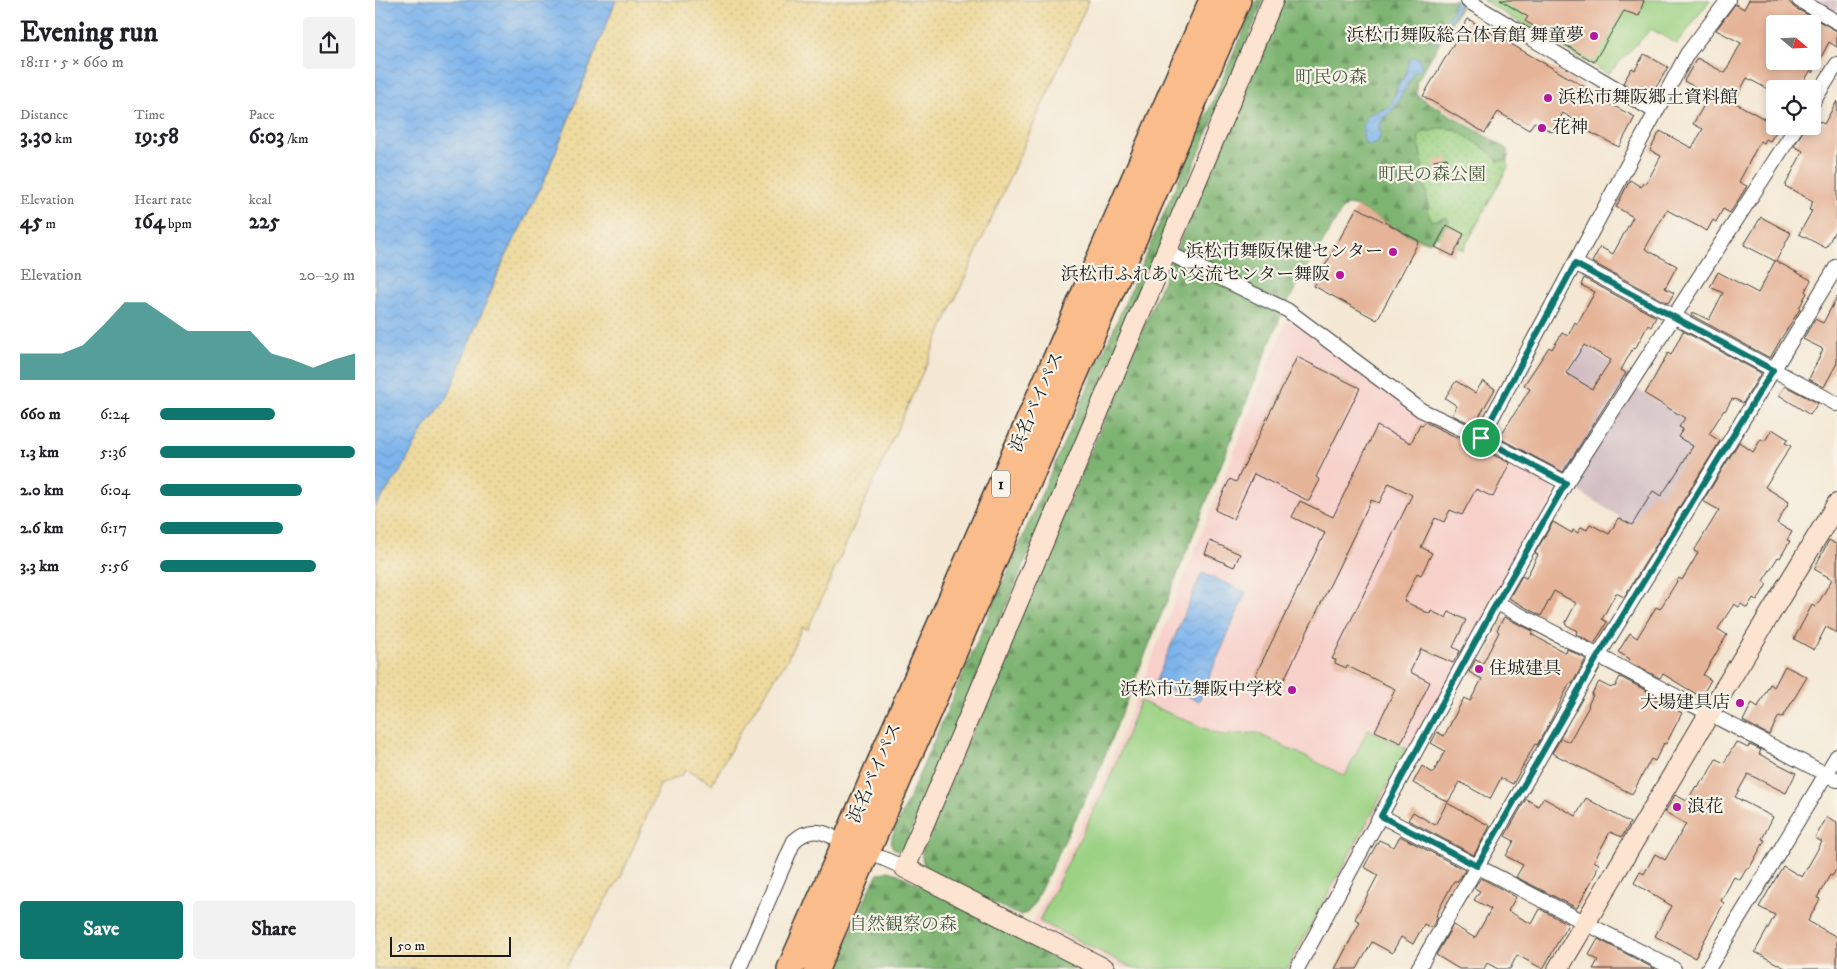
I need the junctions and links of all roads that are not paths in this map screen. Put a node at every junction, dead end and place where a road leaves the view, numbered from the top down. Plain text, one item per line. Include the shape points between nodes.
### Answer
1 (1212, 0) edge
2 (1238, 0) edge
3 (1273, 0) edge
4 (1728, 0) edge
5 (1799, 0) edge
6 (1468, 1) dead end
7 (1837, 22) edge
8 (1837, 64) edge
9 (1821, 89) edge
10 (1656, 112) junction
11 (1791, 135) edge
12 (1166, 252) junction
13 (1575, 264) junction
14 (1837, 266) edge
15 (1673, 316) junction
16 (1773, 370) junction
17 (1837, 404) edge
18 (1481, 438) junction
19 (1566, 483) junction
20 (1837, 504) edge
21 (1497, 603) junction
22 (1598, 656) junction
23 (1709, 714) junction
24 (1837, 756) edge
25 (1832, 777) edge
26 (1381, 816) junction
27 (831, 836) dead end
28 (882, 858) dead end
29 (1477, 866) junction
30 (905, 868) junction
31 (1585, 923) junction
32 (739, 969) edge
33 (790, 969) edge
34 (816, 969) edge
35 (1105, 969) edge
36 (1297, 969) edge
37 (1419, 969) edge
38 (1558, 969) edge
39 (1674, 969) edge
40 (1708, 969) edge

1 - 33 highway, 浜名バイパス / 1
2 - 34 highway, 浜名バイパス / 1
3 - 12 street
4 - 10 street via 1687,54
5 - 7 street
6 - 10 street
8 - 9 street
10 - 13 street
11 - 15 street
12 - 18 street via 1287,310 1421,410
12 - 30 street
13 - 15 street
13 - 18 street
14 - 16 street
15 - 16 street
15 - 19 street
16 - 17 street
16 - 22 street
18 - 19 street
19 - 21 street
20 - 23 street
21 - 22 street
21 - 26 street
22 - 23 street
22 - 29 street
23 - 25 street
23 - 31 street
24 - 25 street
25 - 40 street
26 - 29 street
26 - 36 street
27 - 32 street via 811,831 794,841
28 - 30 street
29 - 31 street
29 - 37 street
30 - 35 street
31 - 38 street
31 - 39 street

